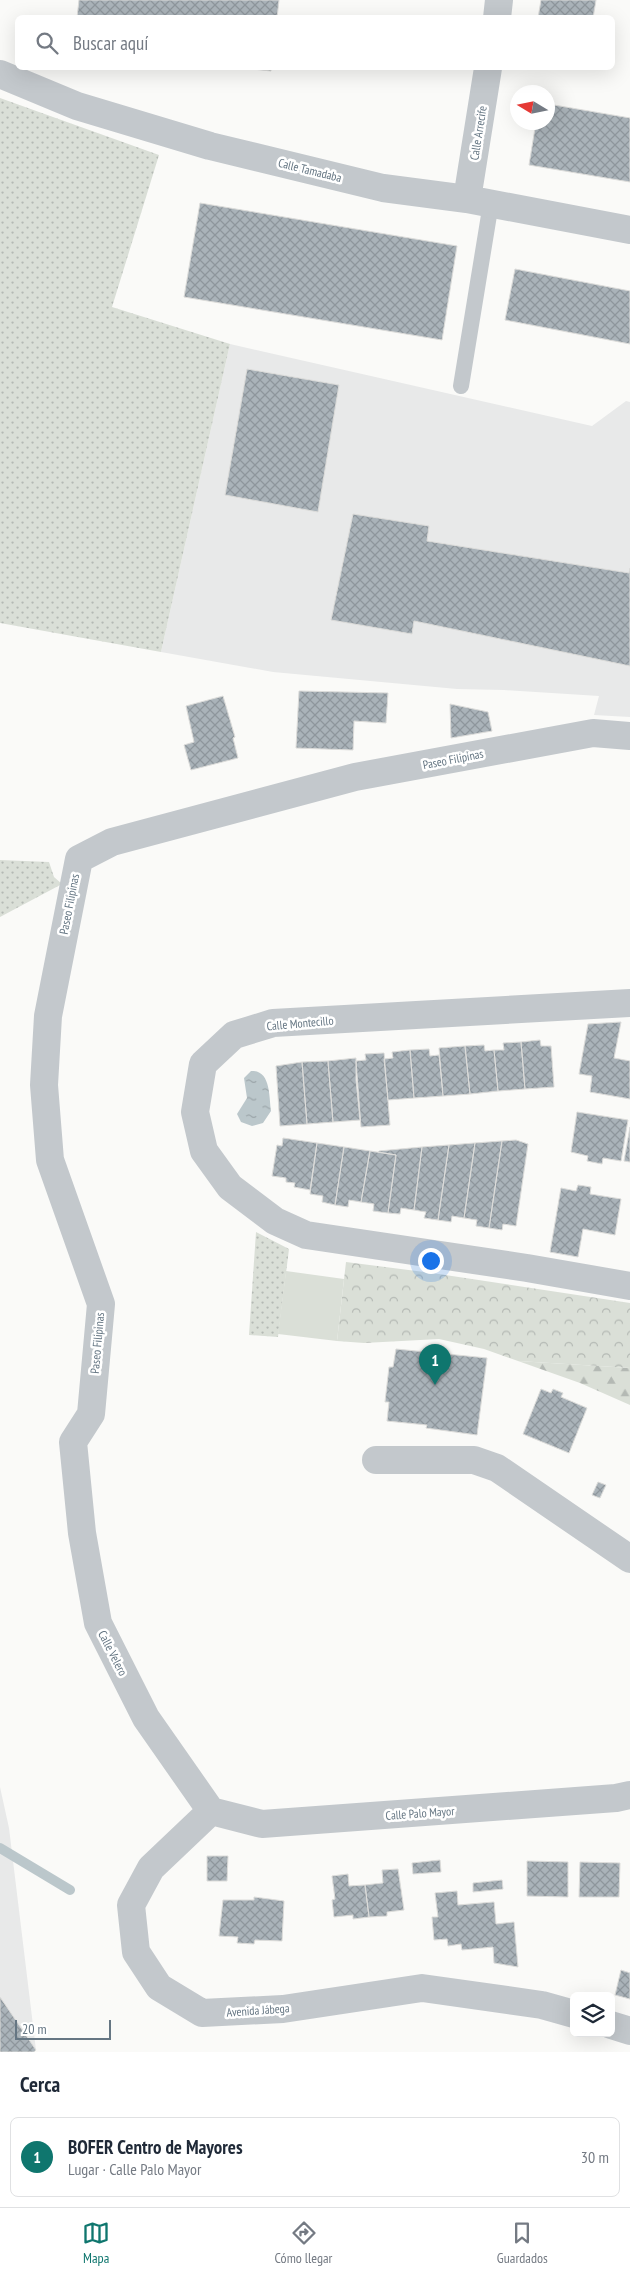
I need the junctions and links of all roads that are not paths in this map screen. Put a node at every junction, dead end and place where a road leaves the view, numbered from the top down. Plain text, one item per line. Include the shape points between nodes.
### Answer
1 (499, 0) edge
2 (496, 15) edge
3 (488, 70) edge
4 (0, 74) edge
5 (479, 201) junction
6 (630, 230) edge
7 (461, 386) dead end
8 (630, 736) edge
9 (630, 1002) edge
10 (630, 1286) edge
11 (73, 1442) joint
12 (376, 1460) dead end
13 (630, 1559) edge
14 (630, 1795) edge
15 (210, 1810) junction
16 (570, 2013) edge
17 (615, 2026) edge
18 (630, 2031) edge

1 - 2 street
3 - 5 street, Calle Arrecife
4 - 5 street, Calle Tamadaba via 77,106 210,146 383,188
5 - 6 street, Calle Tamadaba
5 - 7 lane
8 - 11 street, Paseo Filipinas via 593,733 355,778 112,842 78,859 48,1016 44,1085 50,1160 101,1304 91,1414
9 - 10 street, Calle Montecillo via 273,1024 234,1035 203,1064 194,1112 204,1151 230,1187 275,1221 306,1235
11 - 15 street, Calle Velero via 82,1533 98,1623 146,1718
12 - 13 street via 474,1460 498,1468
14 - 15 street, Calle Palo Mayor via 262,1824
15 - 16 street, Avenida Jábega via 151,1868 131,1905 136,1952 159,1987 202,2013 283,2009 422,1988 542,2005
17 - 18 street

